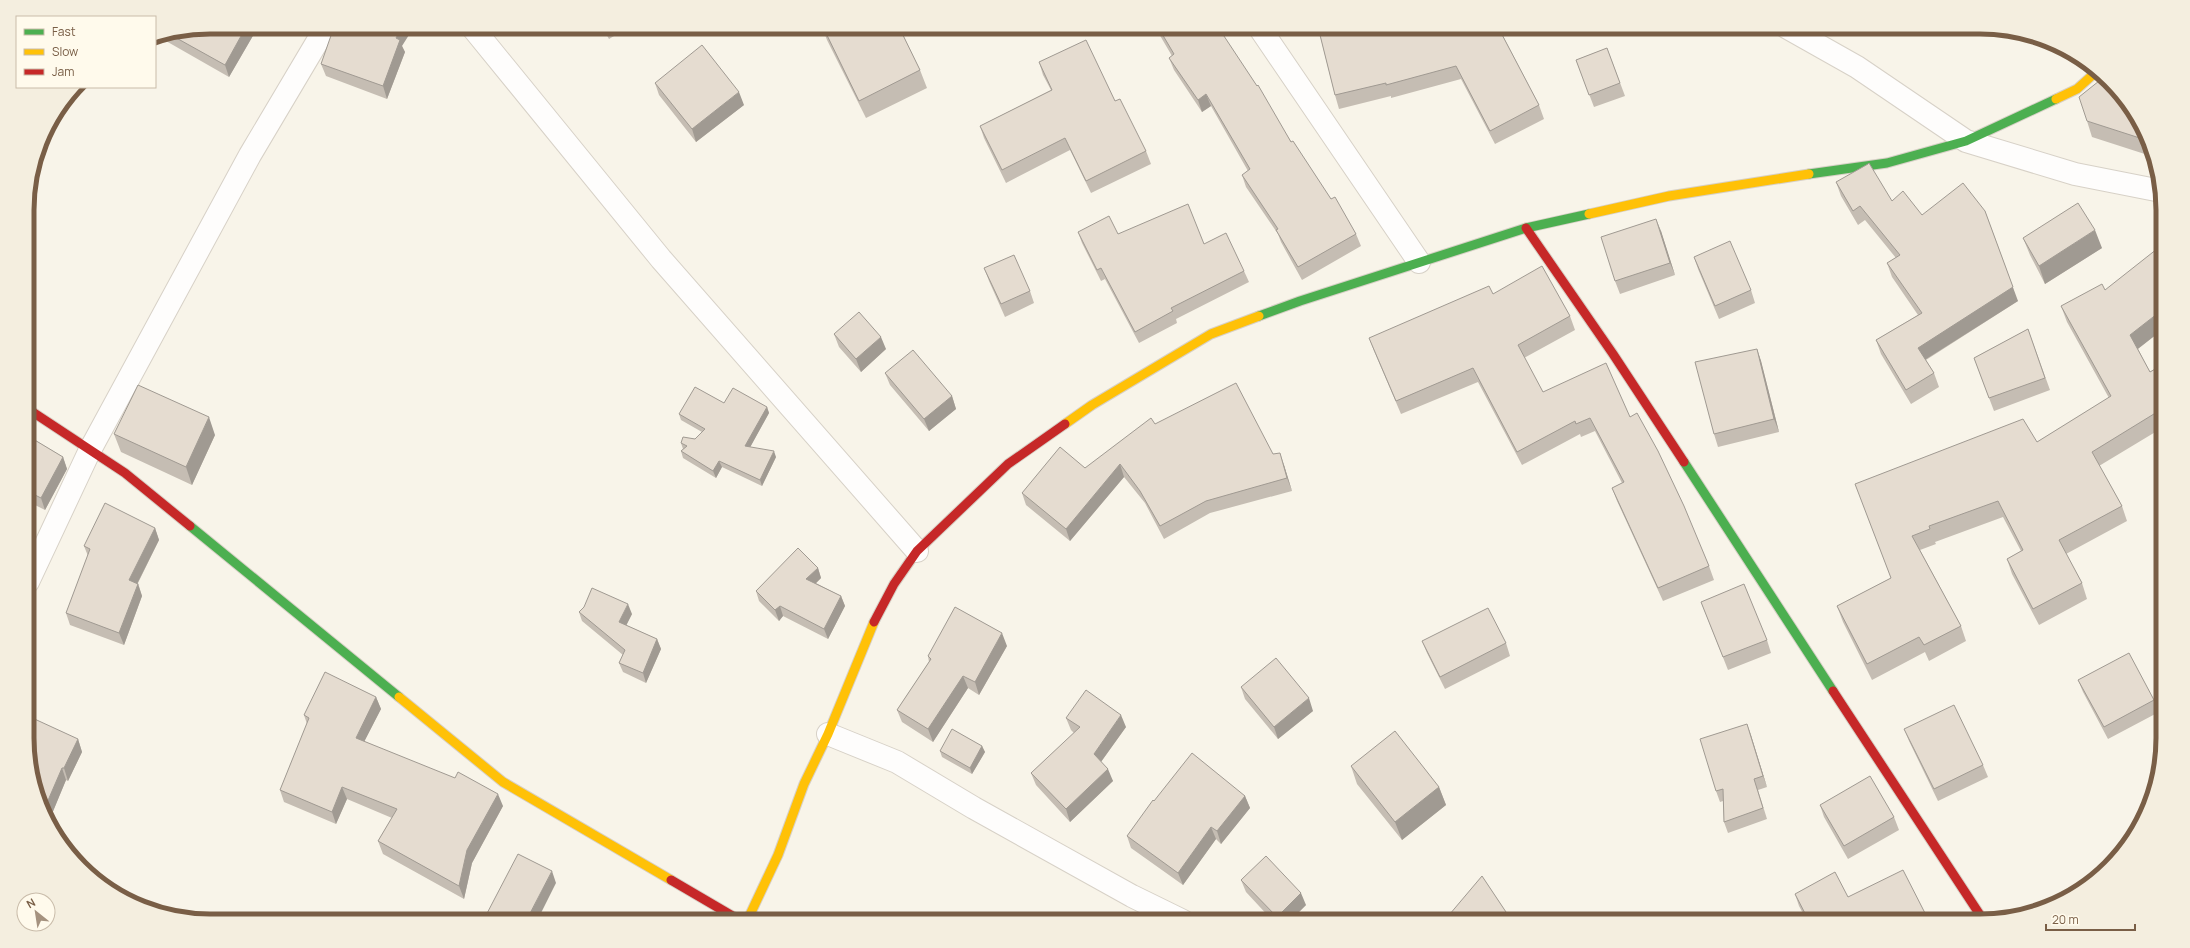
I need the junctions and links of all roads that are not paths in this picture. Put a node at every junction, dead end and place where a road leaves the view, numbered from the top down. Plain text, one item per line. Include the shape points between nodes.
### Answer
1 (322, 34) edge
2 (478, 34) edge
3 (1264, 34) edge
4 (1798, 34) edge
5 (2093, 75) edge
6 (1966, 141) junction
7 (2154, 190) edge
8 (1526, 228) junction
9 (1419, 262) junction
10 (34, 413) edge
11 (90, 450) junction
12 (917, 551) junction
13 (34, 569) edge
14 (828, 734) junction
15 (728, 914) edge
16 (750, 914) edge
17 (1169, 914) edge
18 (1979, 914) edge

1 - 11 street via 250,155
2 - 12 street via 661,258
3 - 9 street
4 - 6 street via 1857,67
5 - 6 street via 2077,89
6 - 7 street via 2075,174
6 - 8 street via 1887,163 1669,196
8 - 9 street
8 - 18 street via 1613,354
9 - 12 street via 1300,301 1211,334 1092,405 1008,464
10 - 11 street
11 - 13 street
11 - 15 street via 125,473 502,782
12 - 14 street via 894,584 869,631
14 - 16 street via 804,784 778,855
14 - 17 street via 897,762 1132,896

